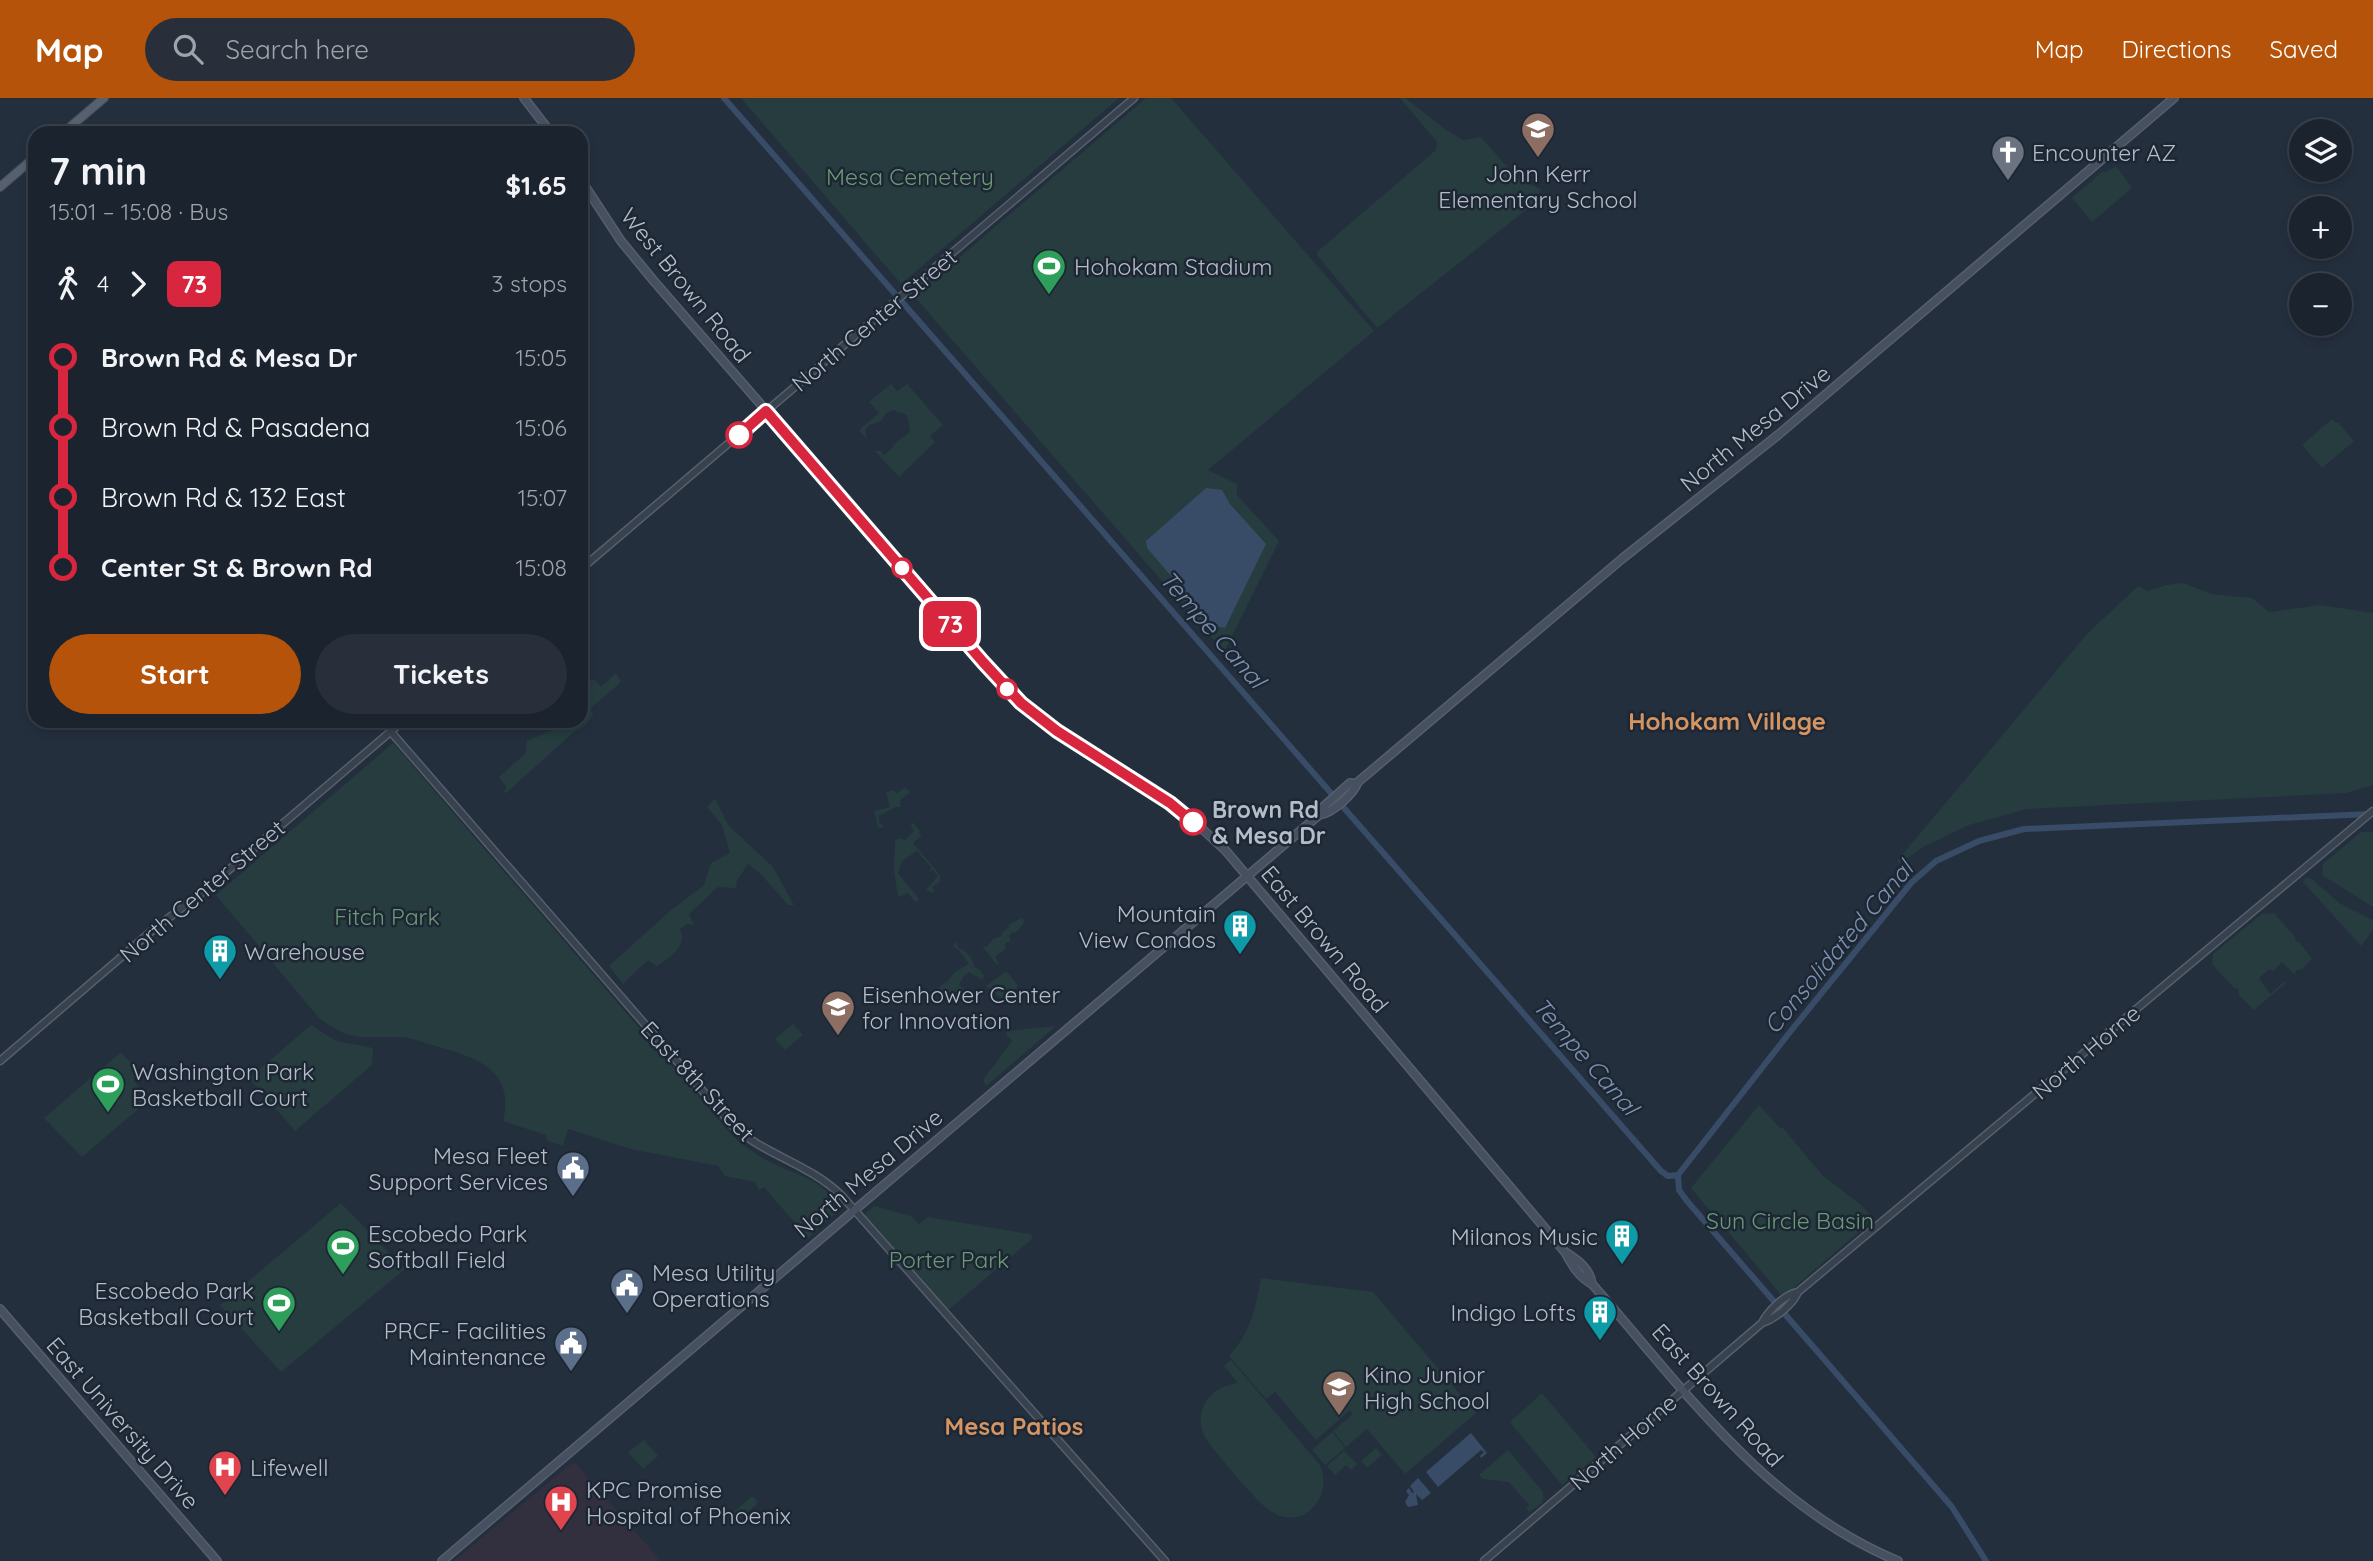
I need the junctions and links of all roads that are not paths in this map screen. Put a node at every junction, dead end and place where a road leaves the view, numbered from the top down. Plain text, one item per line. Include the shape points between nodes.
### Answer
1 (104, 98) edge
2 (524, 98) edge
3 (1134, 98) edge
4 (2174, 98) edge
5 (71, 126) edge
6 (546, 126) edge
7 (28, 163) edge
8 (0, 187) edge
9 (588, 191) edge
10 (766, 411) junction
11 (588, 563) edge
12 (395, 728) edge
13 (391, 732) junction
14 (2373, 811) edge
15 (1247, 876) junction
16 (0, 1060) edge
17 (854, 1209) junction
18 (0, 1309) edge
19 (1684, 1390) junction
20 (217, 1561) edge
21 (442, 1561) edge
22 (1165, 1561) edge
23 (1484, 1561) edge
24 (1898, 1561) edge

1 - 5 main road
2 - 6 main road
3 - 10 street, North Center Street
4 - 15 main road, North Mesa Drive via 1769,442 1623,558 1357,784 1350,783 1342,796 1322,808
7 - 8 main road
9 - 10 main road, West Brown Road via 639,263
10 - 11 street, North Center Street
10 - 15 main road, East Brown Road via 1021,703 1079,747 1170,803
12 - 13 street, North Center Street
13 - 16 street, North Center Street
13 - 17 street, East 8th Street via 735,1128 762,1148 822,1178
14 - 19 street, North Horne via 1798,1292 1791,1293
15 - 17 main road, North Mesa Drive
15 - 19 main road, East Brown Road via 1584,1280
17 - 21 main road, North Mesa Drive
17 - 22 street, East 8th Street
18 - 20 main road, East University Drive
19 - 23 street, North Horne
19 - 24 main road, East Brown Road via 1783,1493 1839,1531

